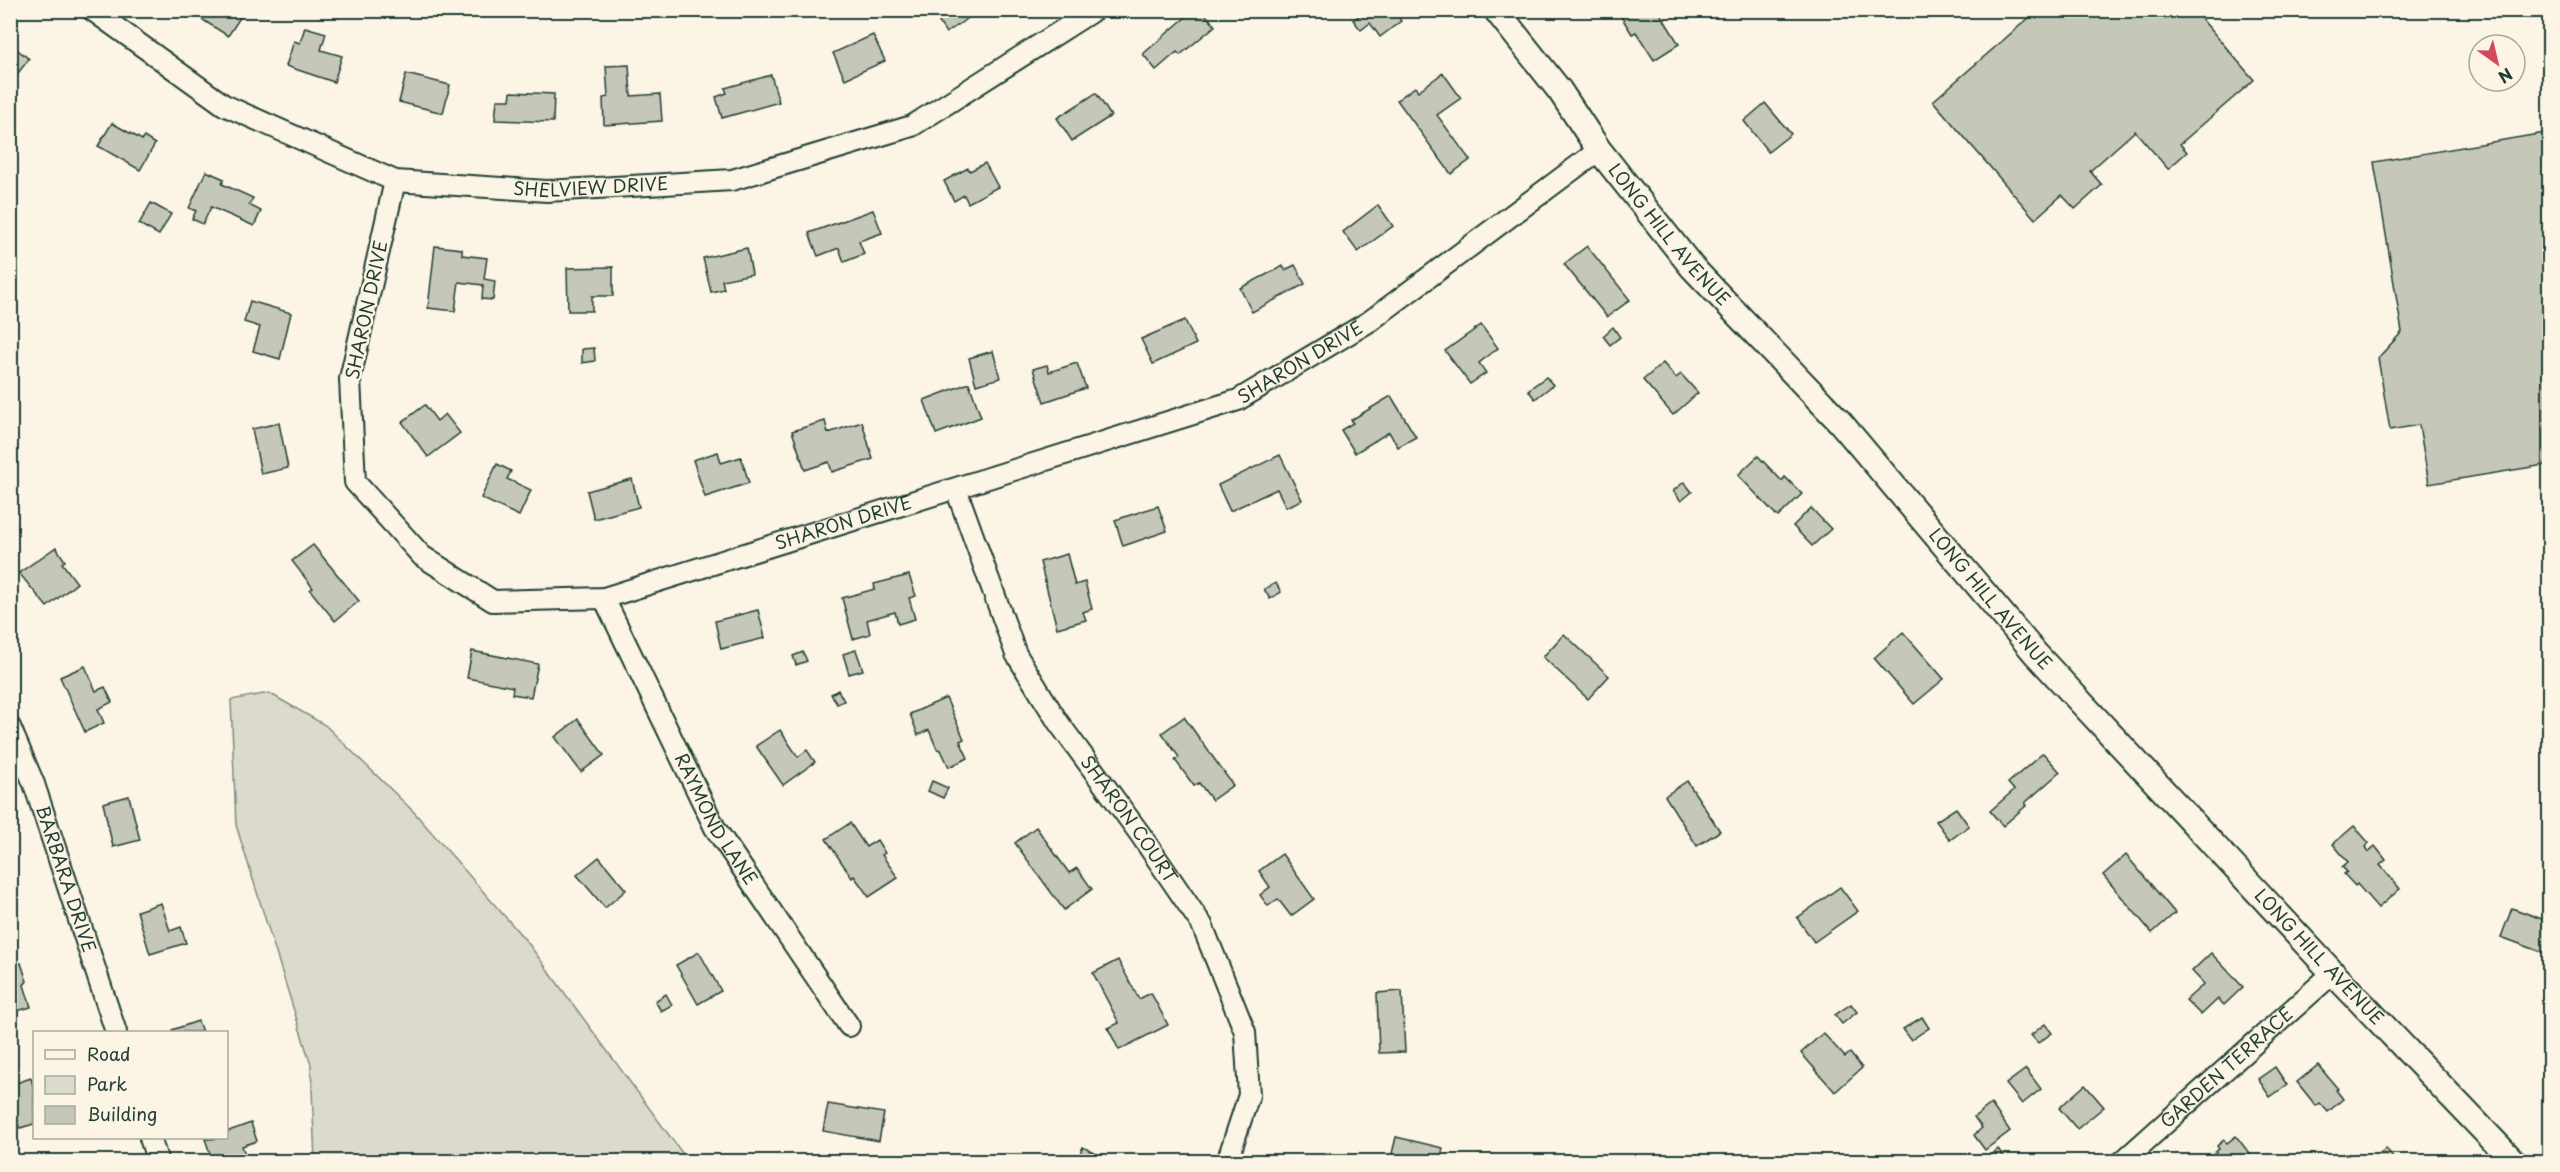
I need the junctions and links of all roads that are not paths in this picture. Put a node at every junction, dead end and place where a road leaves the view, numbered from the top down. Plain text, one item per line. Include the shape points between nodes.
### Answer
1 (92, 10) edge
2 (1094, 10) edge
3 (1496, 10) edge
4 (1599, 150) junction
5 (395, 181) junction
6 (956, 489) junction
7 (604, 598) junction
8 (10, 727) edge
9 (2333, 973) junction
10 (849, 1026) dead end
11 (116, 1031) edge
12 (151, 1139) edge
13 (158, 1161) edge
14 (1227, 1161) edge
15 (2122, 1161) edge
16 (2514, 1161) edge

1 - 5 street, SHELVIEW DRIVE via 224,105
2 - 5 street, SHELVIEW DRIVE via 912,126 732,180 547,191
3 - 4 street, LONG HILL AVENUE via 1560,91
4 - 6 street, SHARON DRIVE via 1370,321 1238,400
4 - 9 street, LONG HILL AVENUE via 1692,267 1840,422 2035,653
5 - 7 street, SHARON DRIVE via 350,379 354,482 422,556 493,601
6 - 7 street, SHARON DRIVE
6 - 14 street, SHARON COURT via 1016,654 1058,722 1202,925 1245,1032 1250,1095
7 - 10 street, RAYMOND LANE via 715,828
8 - 11 street, BARBARA DRIVE via 34,784
9 - 15 street, GARDEN TERRACE
9 - 16 street, LONG HILL AVENUE
12 - 13 street

